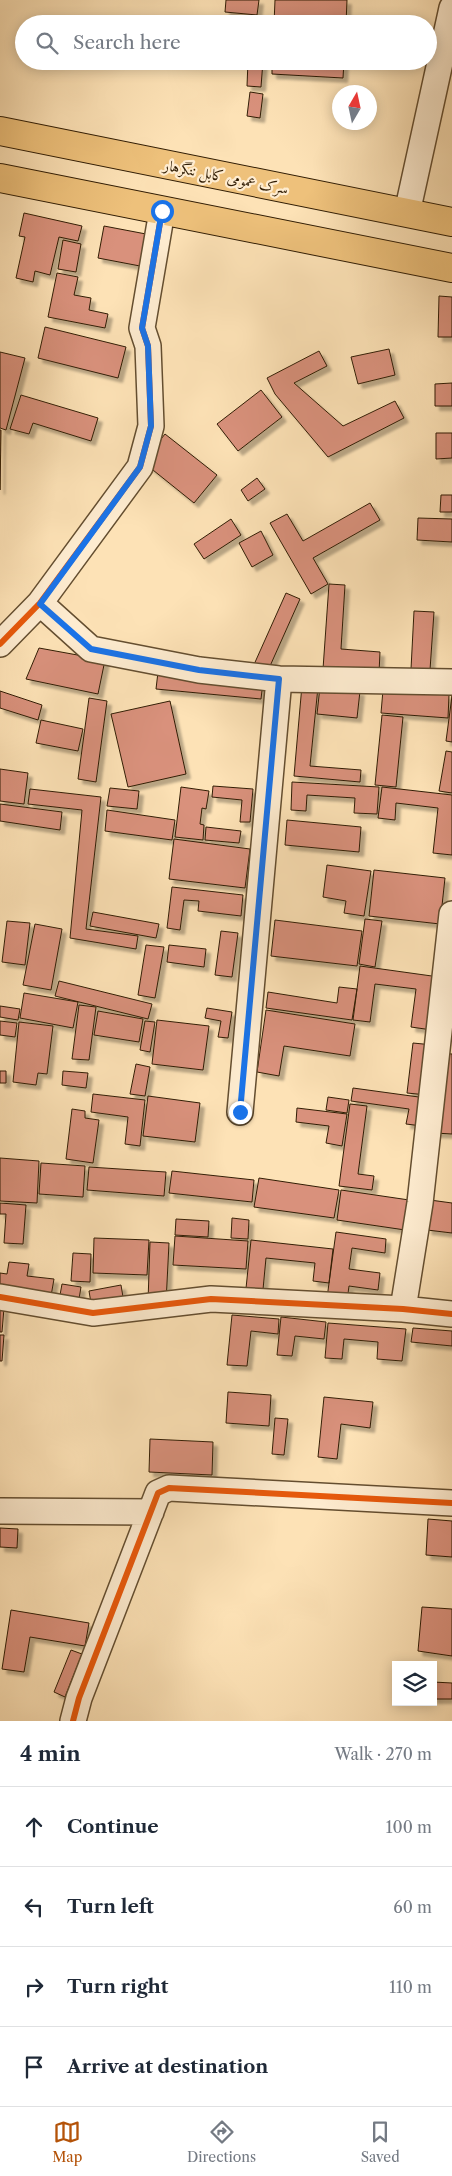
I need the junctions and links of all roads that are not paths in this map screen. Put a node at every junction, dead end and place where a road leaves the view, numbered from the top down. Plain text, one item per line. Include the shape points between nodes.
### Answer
1 (452, 8) edge
2 (0, 131) edge
3 (0, 178) edge
4 (162, 211) junction
5 (407, 213) junction
6 (452, 222) edge
7 (452, 268) edge
8 (40, 604) junction
9 (0, 644) edge
10 (279, 679) junction
11 (452, 682) edge
12 (452, 914) edge
13 (240, 1112) dead end
14 (0, 1297) edge
15 (403, 1309) junction
16 (452, 1314) edge
17 (452, 1503) edge
18 (0, 1511) edge
19 (151, 1512) junction
20 (74, 1721) edge

1 - 5 street
2 - 5 highway, سرک عمومی کابل ننگرهار
3 - 4 highway
4 - 7 highway
4 - 8 street via 142,328 148,346 151,426 140,467
5 - 6 highway, سرک عمومی کابل ننگرهار
8 - 9 street
8 - 10 street via 91,649 199,670
10 - 11 street
10 - 13 street
12 - 15 street via 420,1204
14 - 15 street via 93,1313 211,1299
15 - 16 street
17 - 19 street via 169,1488 158,1493
18 - 19 street
19 - 20 street via 78,1698

